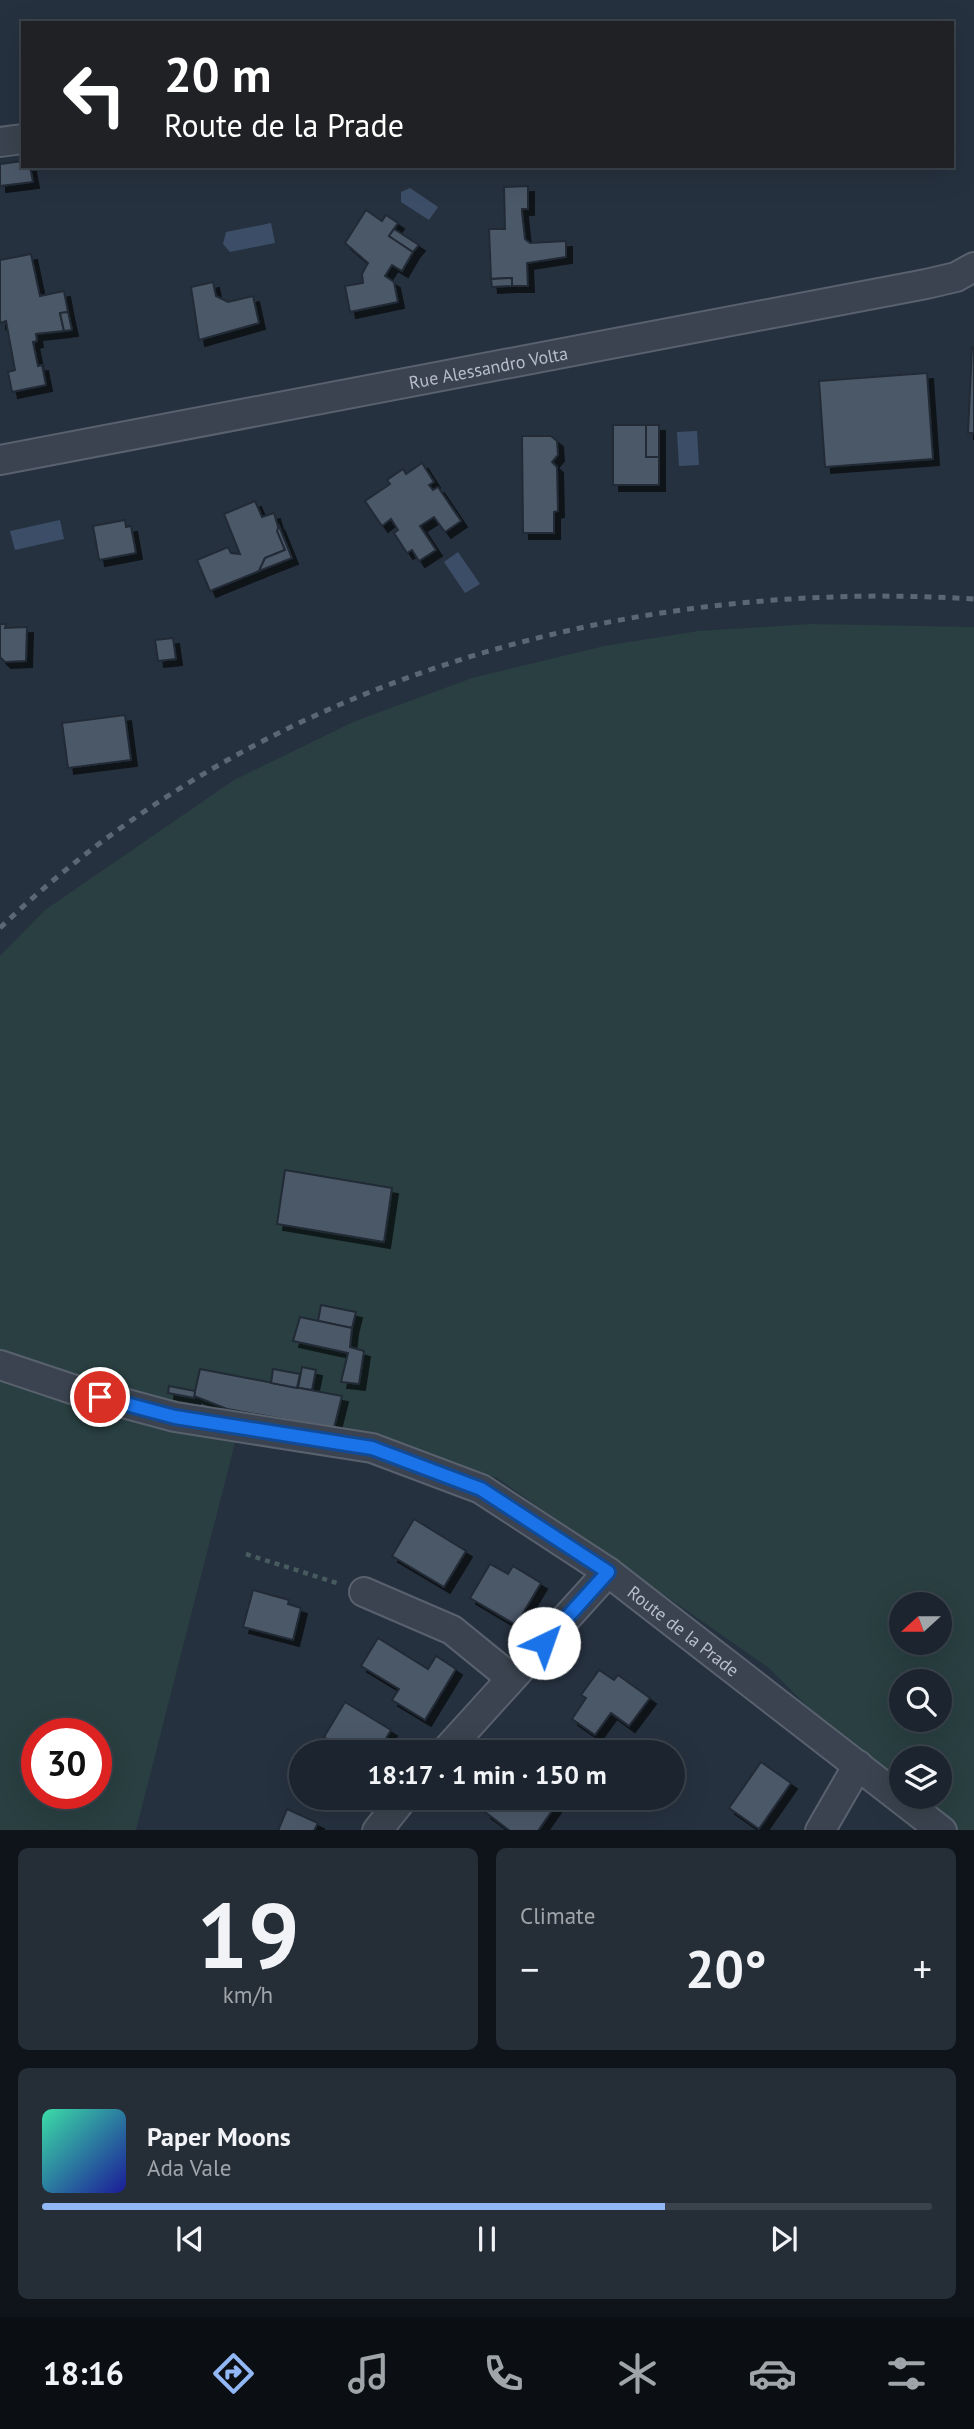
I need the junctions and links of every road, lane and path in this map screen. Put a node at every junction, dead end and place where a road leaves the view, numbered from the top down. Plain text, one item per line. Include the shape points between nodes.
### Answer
1 (21, 139) edge
2 (0, 142) edge
3 (974, 267) edge
4 (0, 460) edge
5 (0, 1365) edge
6 (246, 1554) dead end
7 (608, 1572) junction
8 (364, 1592) joint
9 (511, 1678) junction
10 (456, 1740) edge
11 (858, 1765) junction
12 (393, 1810) edge
13 (377, 1830) edge
14 (820, 1830) edge
15 (942, 1830) edge

1 - 2 street
3 - 4 street, Rue Alessandro Volta via 956,277 899,290
5 - 7 street, Route de la Prade via 175,1417 372,1448 481,1489
6 - 8 path
7 - 9 street
7 - 11 street, Route de la Prade
8 - 9 street via 452,1630
9 - 10 street
11 - 14 street
11 - 15 street, Route de la Prade
12 - 13 street

